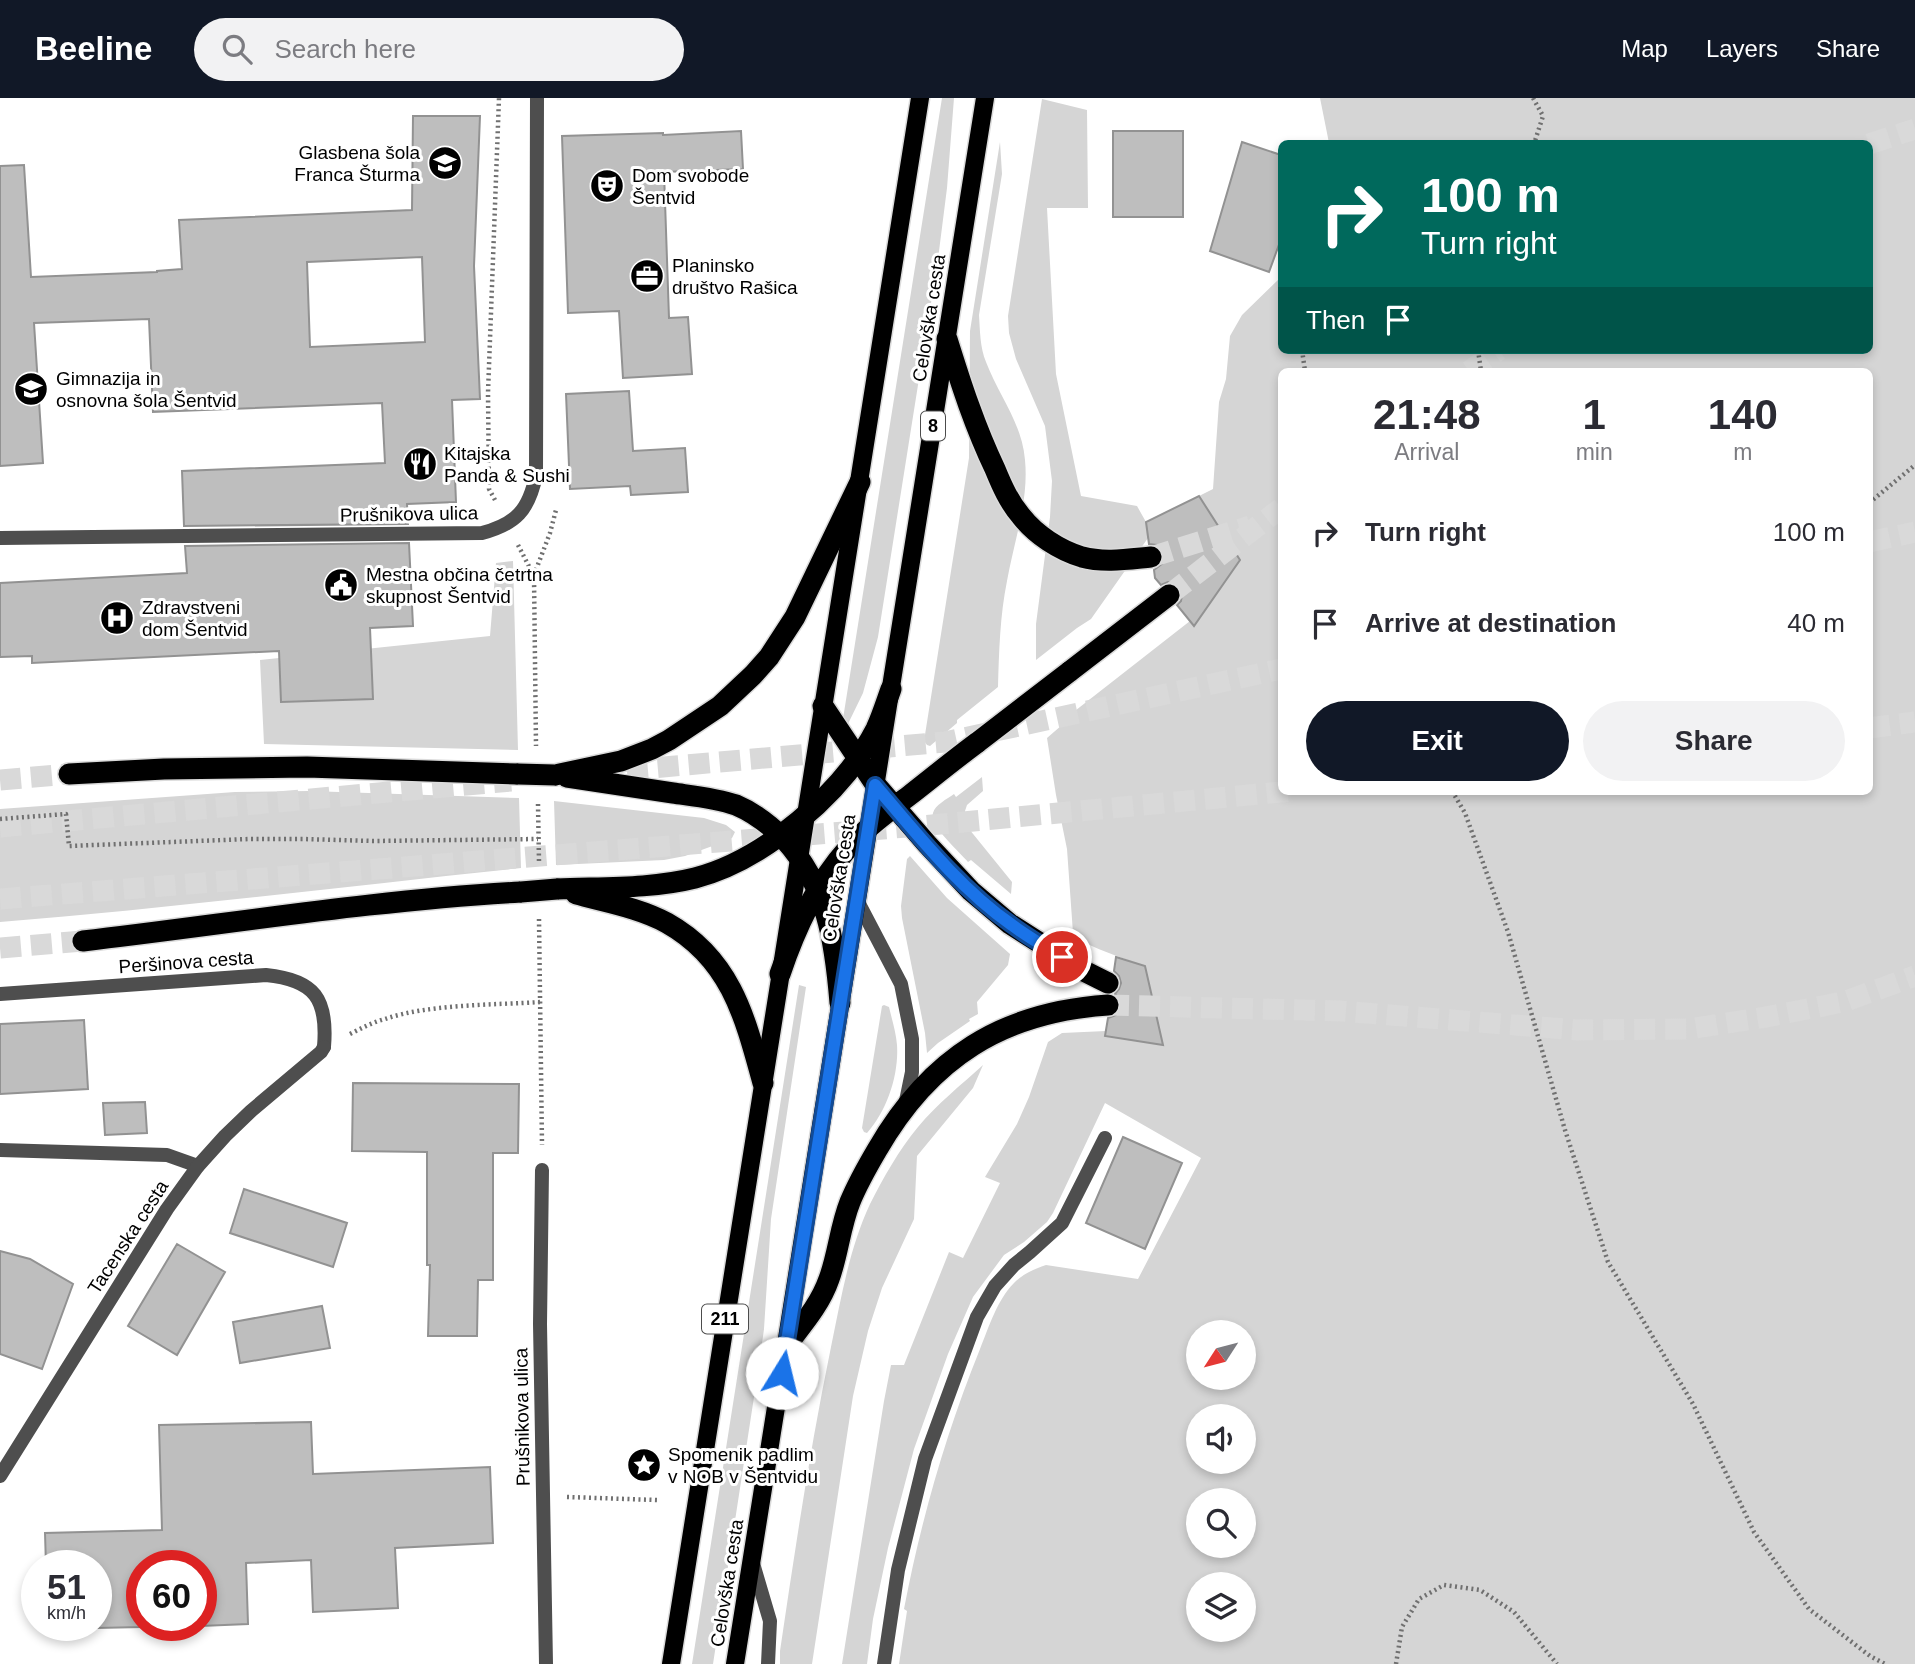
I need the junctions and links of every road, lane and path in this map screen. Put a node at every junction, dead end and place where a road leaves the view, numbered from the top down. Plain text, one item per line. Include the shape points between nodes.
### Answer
1 (499, 98) edge
2 (537, 98) edge
3 (920, 98) edge
4 (985, 98) edge
5 (1533, 98) edge
6 (1535, 140) edge
7 (947, 340) junction
8 (1915, 465) edge
9 (860, 482) junction
10 (1873, 500) edge
11 (507, 524) junction
12 (0, 538) edge
13 (1151, 557) tunnel mouth
14 (1169, 595) tunnel mouth
15 (891, 689) junction
16 (823, 706) junction
17 (536, 748) dead end
18 (856, 758) junction
19 (69, 774) tunnel mouth
20 (555, 775) junction
21 (875, 785) junction
22 (1454, 795) edge
23 (537, 800) dead end
24 (894, 807) junction
25 (805, 815) junction
26 (0, 819) edge
27 (869, 828) junction
28 (780, 836) junction
29 (538, 839) junction
30 (799, 856) junction
31 (539, 864) dead end
32 (557, 889) junction
33 (818, 890) junction
34 (857, 900) junction
35 (539, 915) dead end
36 (83, 941) tunnel mouth
37 (780, 974) junction
38 (1108, 984) tunnel mouth
39 (0, 994) edge
40 (541, 1002) junction
41 (840, 1003) junction
42 (1108, 1005) tunnel mouth
43 (324, 1047) junction
44 (763, 1083) junction
45 (905, 1107) junction
46 (1105, 1138) dead end
47 (0, 1150) edge
48 (198, 1166) junction
49 (542, 1170) joint
50 (786, 1346) junction
51 (0, 1476) edge
52 (542, 1496) junction
53 (657, 1500) dead end
54 (752, 1560) junction
55 (546, 1664) edge
56 (671, 1664) edge
57 (735, 1664) edge
58 (768, 1664) edge
59 (884, 1664) edge
60 (1396, 1664) edge
61 (1557, 1664) edge
62 (1885, 1664) edge

1 - 11 path via 489,489
2 - 11 street, Prušnikova ulica via 536,475 523,511
3 - 9 main road
4 - 7 main road, Celovška cesta / 8
5 - 6 path via 1543,116
7 - 13 highway via 973,421 1009,500 1022,517 1060,549 1084,558
7 - 15 main road, Celovška cesta / 8
8 - 10 path
9 - 16 main road
9 - 20 highway via 796,617 753,675 712,712 652,749 621,761
11 - 12 street, Prušnikova ulica via 482,533
11 - 17 path via 534,576
14 - 24 highway, bridge
15 - 18 highway via 875,730
15 - 21 main road, Celovška cesta
16 - 18 highway
16 - 25 main road
18 - 21 highway
18 - 25 highway
19 - 20 highway, bridge via 307,767
20 - 28 highway via 720,800 752,813
21 - 24 highway
21 - 27 main road, Celovška cesta
22 - 62 path via 1508,932 1608,1262 1693,1404 1754,1532 1809,1609
23 - 29 path
24 - 27 highway
24 - 38 highway via 951,871 1010,924
25 - 28 highway
25 - 30 main road, 211
26 - 29 path via 66,814 69,846 249,839
27 - 33 highway
27 - 34 main road, Celovška cesta
28 - 30 highway
28 - 32 highway via 733,864 695,878
29 - 31 path
30 - 33 highway
30 - 37 main road, 211
32 - 36 highway, bridge via 369,905
32 - 44 highway via 666,922 708,954 738,1001
33 - 37 highway via 793,936
33 - 41 highway via 836,960
34 - 41 main road, Celovška cesta
34 - 45 street via 901,984 912,1039
35 - 40 path
37 - 44 main road, 211
39 - 43 street, Peršinova cesta via 281,977 304,984 317,998 324,1016
40 - 43 path via 401,1014
40 - 49 path
41 - 50 main road, Celovška cesta
42 - 45 highway via 1025,1019 979,1041 930,1078
43 - 48 street, Tacenska cesta via 251,1111
44 - 56 main road, 211
45 - 50 highway via 850,1202 829,1279 812,1313
46 - 59 street via 1062,1223 995,1286 977,1317 925,1459 898,1570
47 - 48 street via 167,1154
48 - 51 street, Tacenska cesta
49 - 52 street, Prušnikova ulica
50 - 54 main road, Celovška cesta
52 - 53 path
52 - 55 street, Prušnikova ulica
54 - 57 main road, Celovška cesta
54 - 58 street via 770,1621
60 - 61 path via 1402,1626 1419,1599 1444,1585 1480,1590 1514,1612

